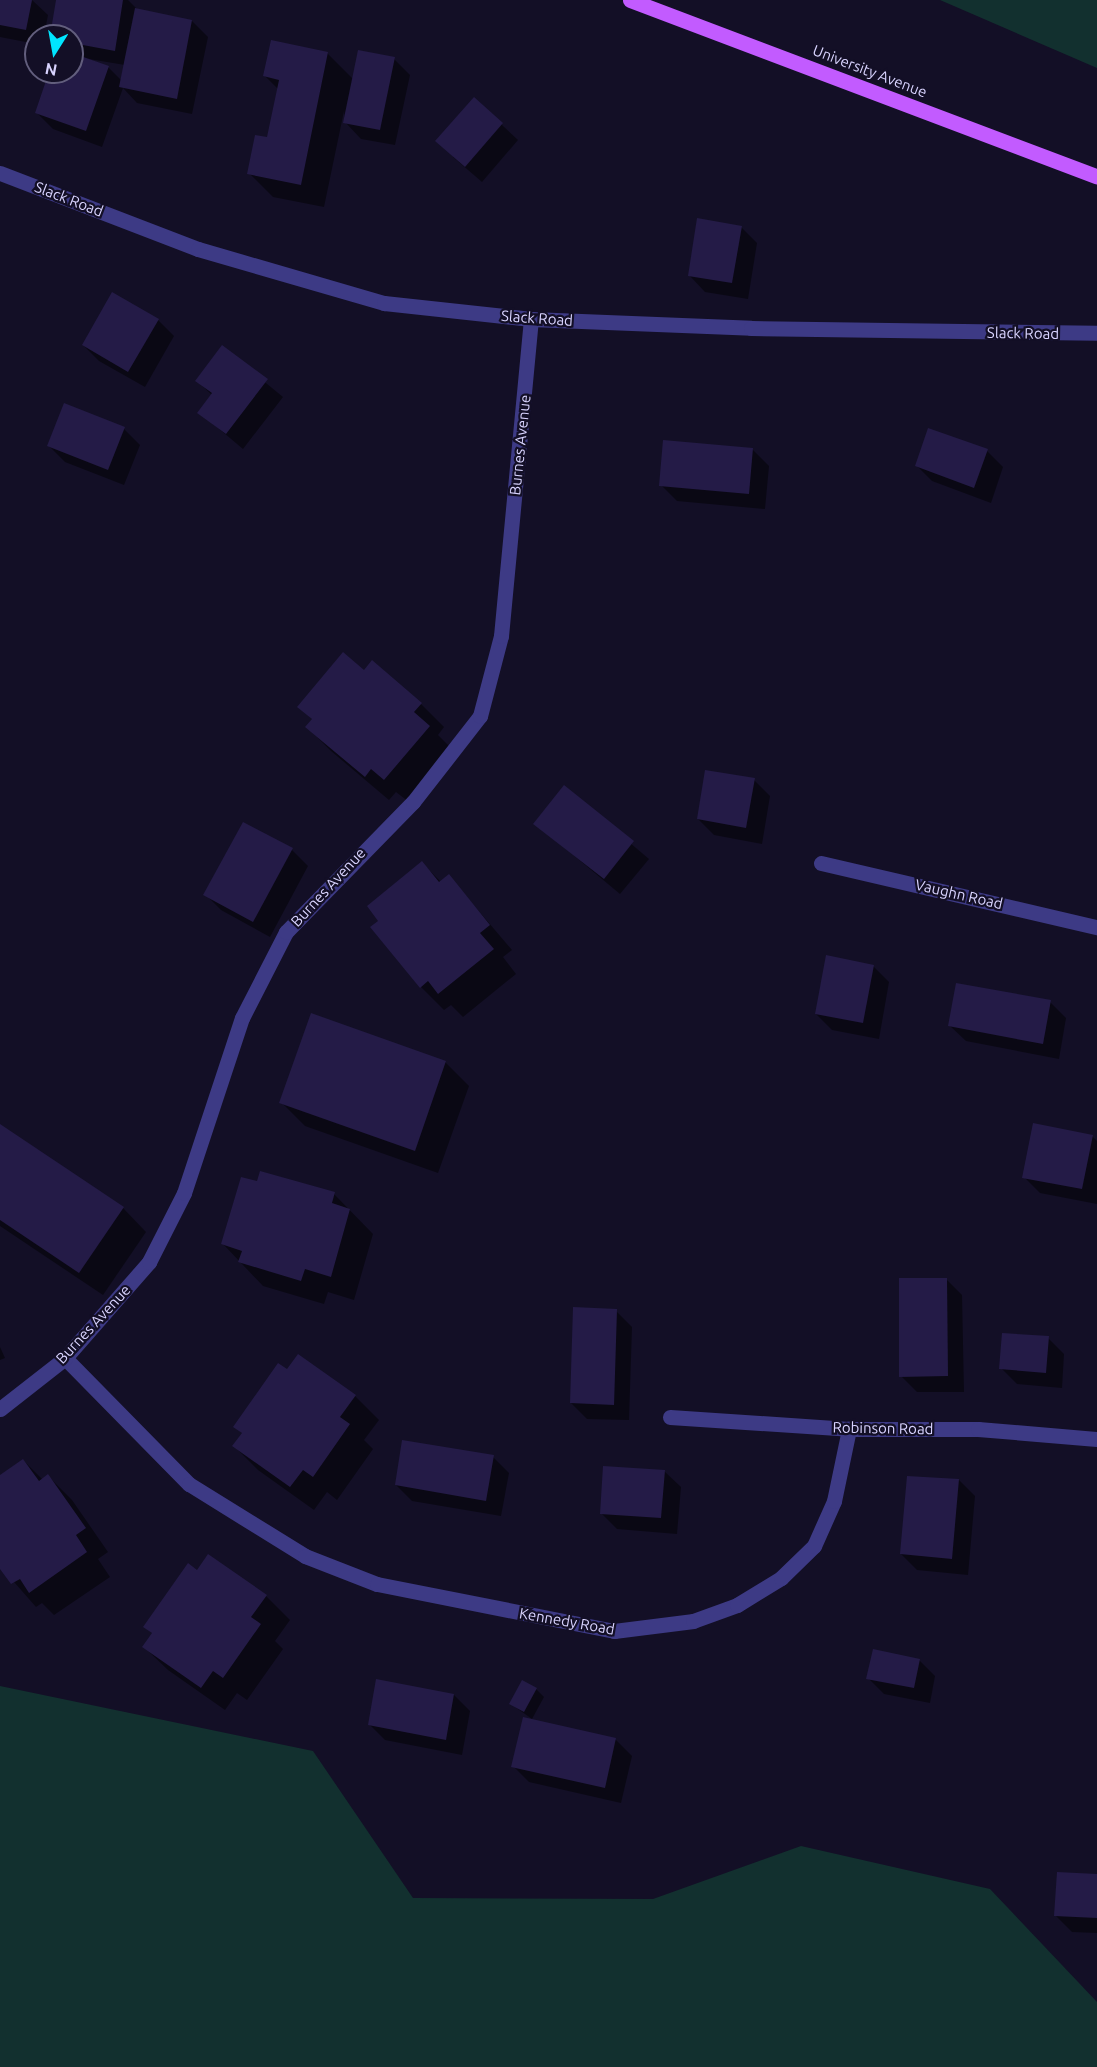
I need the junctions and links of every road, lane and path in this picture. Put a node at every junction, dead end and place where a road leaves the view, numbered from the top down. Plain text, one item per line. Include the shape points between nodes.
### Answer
1 (630, 0) edge
2 (0, 173) edge
3 (1097, 176) edge
4 (531, 320) junction
5 (1097, 333) edge
6 (821, 863) dead end
7 (1097, 927) edge
8 (65, 1358) junction
9 (0, 1409) edge
10 (670, 1417) dead end
11 (849, 1429) junction
12 (1097, 1439) edge

1 - 3 main road, University Avenue
2 - 4 street, Slack Road via 198,249 384,303
4 - 5 street, Slack Road
4 - 8 street, Burnes Avenue via 501,636 480,716 413,802 286,932 242,1018 184,1193 149,1262
6 - 7 street, Vaughn Road
8 - 9 street, Burnes Avenue
8 - 11 street, Kennedy Road via 114,1411 199,1490 305,1556 377,1584 614,1631 693,1621 737,1605 781,1578 814,1546 834,1501
10 - 11 street, Robinson Road
11 - 12 street, Robinson Road via 978,1429

